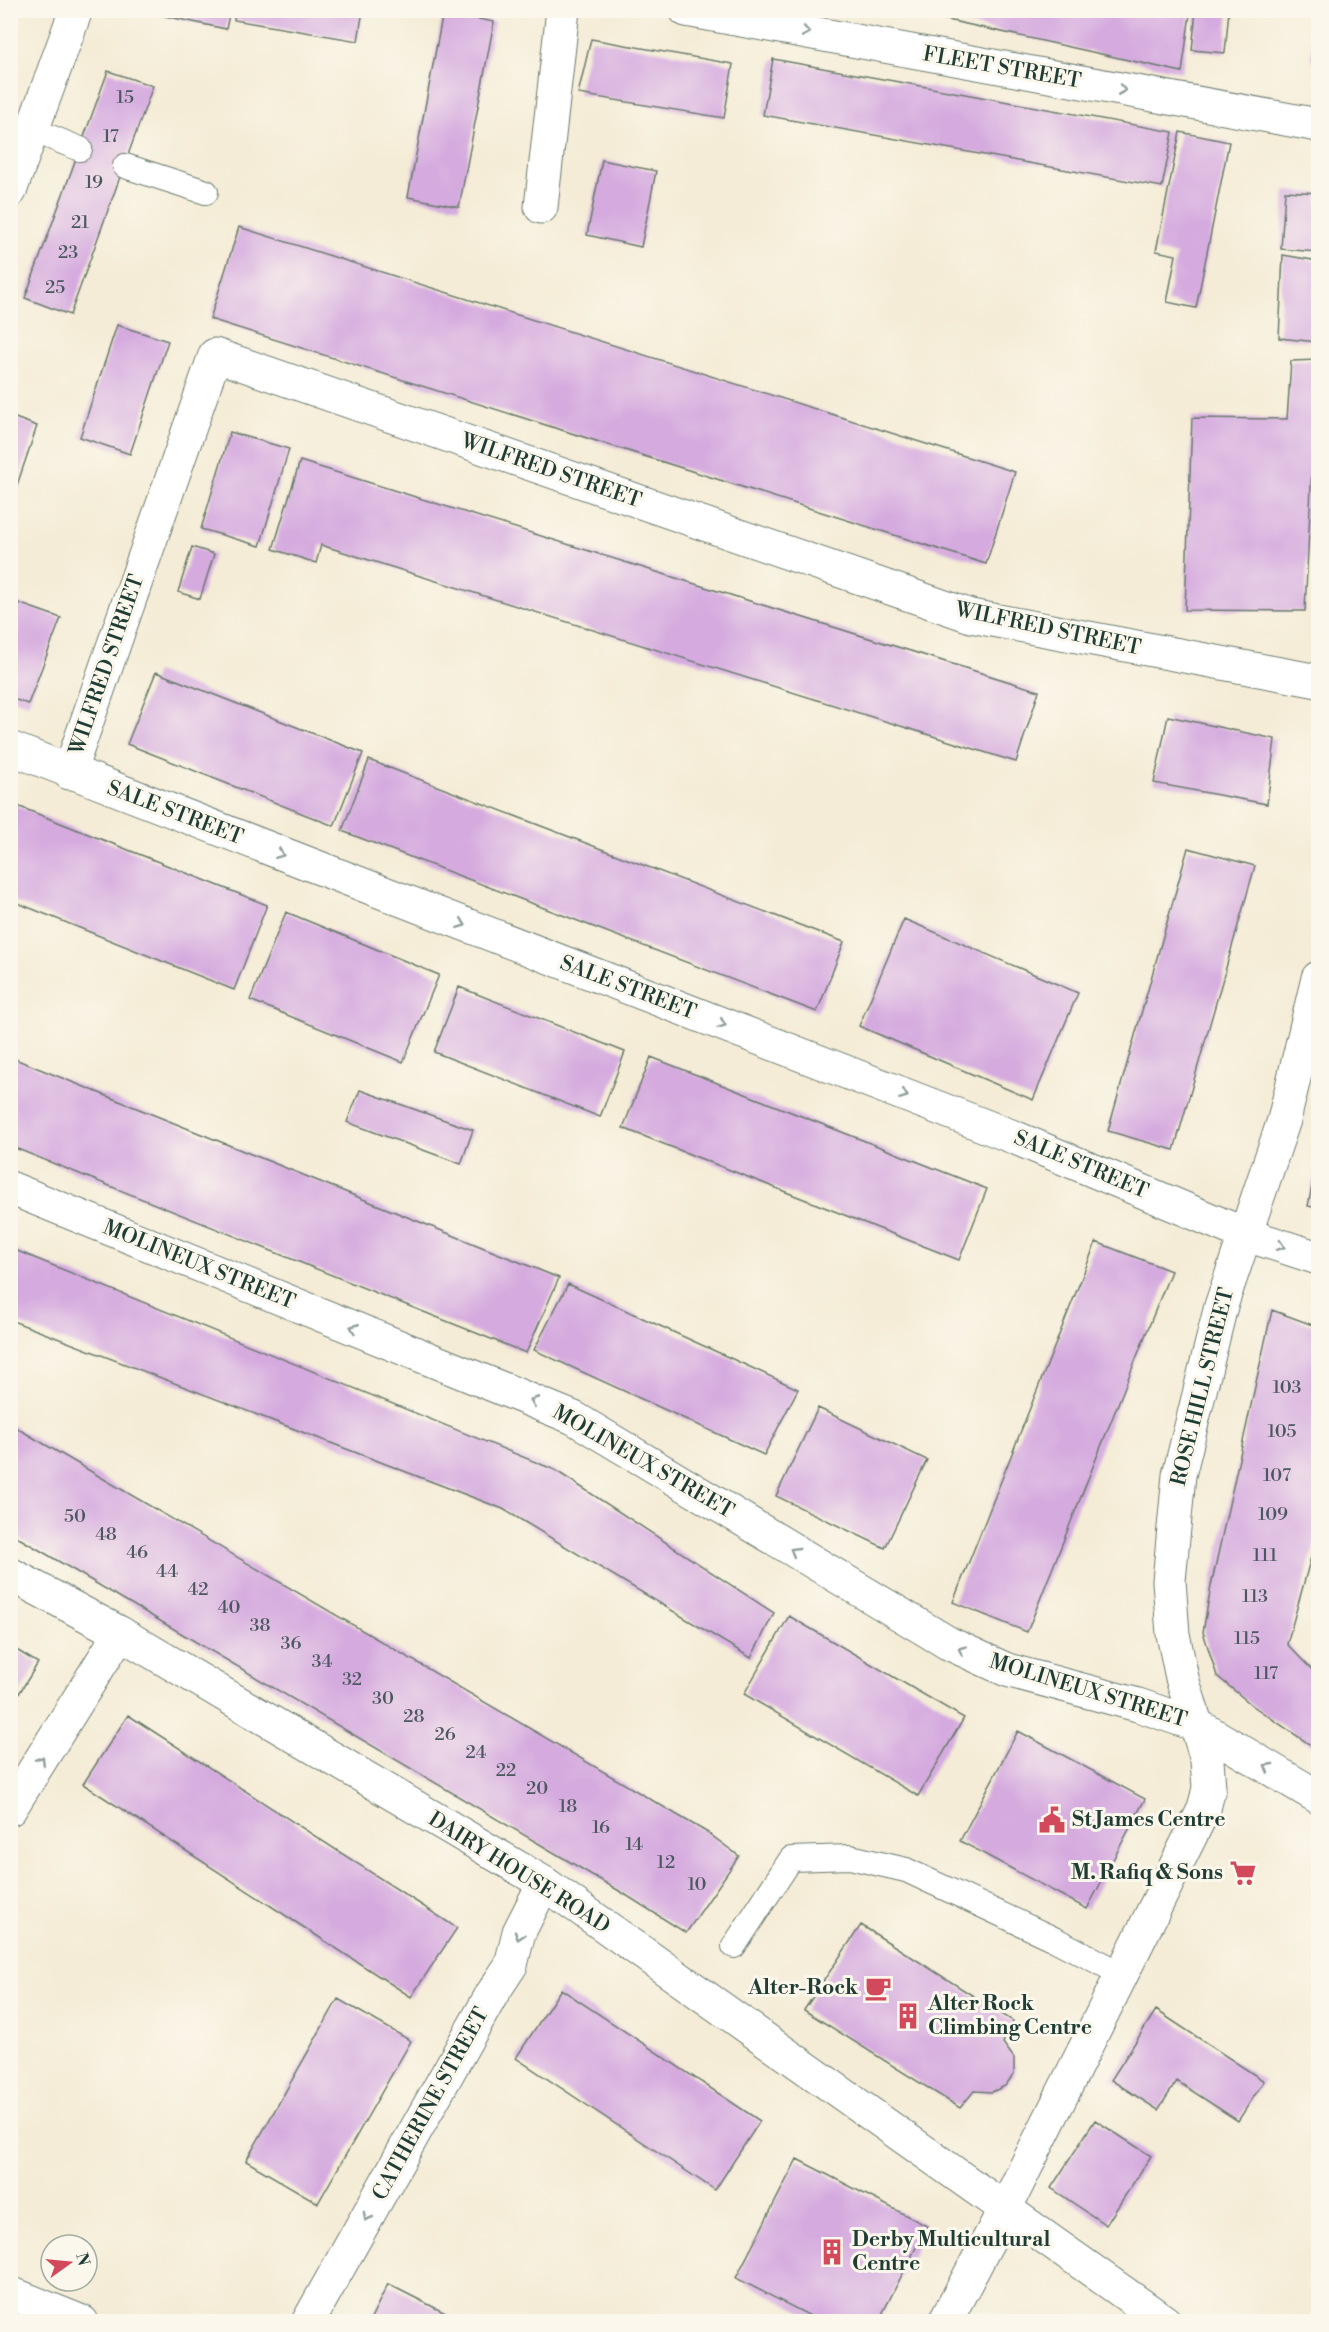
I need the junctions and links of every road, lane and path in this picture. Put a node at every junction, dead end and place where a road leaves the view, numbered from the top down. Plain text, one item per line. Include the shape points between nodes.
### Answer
1 (76, 10) edge
2 (563, 10) edge
3 (686, 10) edge
4 (1318, 126) edge
5 (33, 130) junction
6 (80, 149) dead end
7 (125, 166) dead end
8 (10, 191) edge
9 (206, 192) dead end
10 (541, 207) dead end
11 (1318, 681) edge
12 (10, 748) edge
13 (69, 773) junction
14 (1318, 978) edge
15 (10, 1188) edge
16 (1244, 1234) junction
17 (1318, 1258) edge
18 (10, 1574) edge
19 (120, 1633) junction
20 (1197, 1725) junction
21 (1318, 1797) edge
22 (10, 1809) edge
23 (544, 1883) junction
24 (734, 1946) dead end
25 (1122, 1974) junction
26 (1006, 2207) junction
27 (10, 2293) edge
28 (82, 2322) edge
29 (308, 2322) edge
30 (945, 2322) edge
31 (1165, 2322) edge

1 - 5 street
2 - 10 street
3 -> 4 street, FLEET STREET
5 - 6 lane
5 - 8 street
7 - 9 lane
11 - 13 street, WILFRED STREET via 971,616 215,355
12 - 13 street, SALE STREET
13 -> 16 street, SALE STREET via 1016,1138
14 - 16 street, ROSE HILL STREET via 1284,1120
20 -> 15 street, MOLINEUX STREET via 1007,1670 948,1643 574,1418
16 -> 17 street, SALE STREET
16 - 20 street, ROSE HILL STREET via 1221,1306 1181,1464 1168,1581 1173,1634
18 - 19 street, DAIRY HOUSE ROAD
22 -> 19 street
19 - 23 street, DAIRY HOUSE ROAD
21 -> 20 street, MOLINEUX STREET
20 - 25 street, ROSE HILL STREET via 1207,1760 1209,1788 1204,1809
23 - 26 street, DAIRY HOUSE ROAD
23 -> 29 street, CATHERINE STREET via 519,1932 511,1965
24 - 25 lane via 791,1859 850,1857 906,1870
25 - 26 street, ROSE HILL STREET
26 - 30 street, ROSE HILL STREET
26 - 31 street, DAIRY HOUSE ROAD
27 - 28 street

